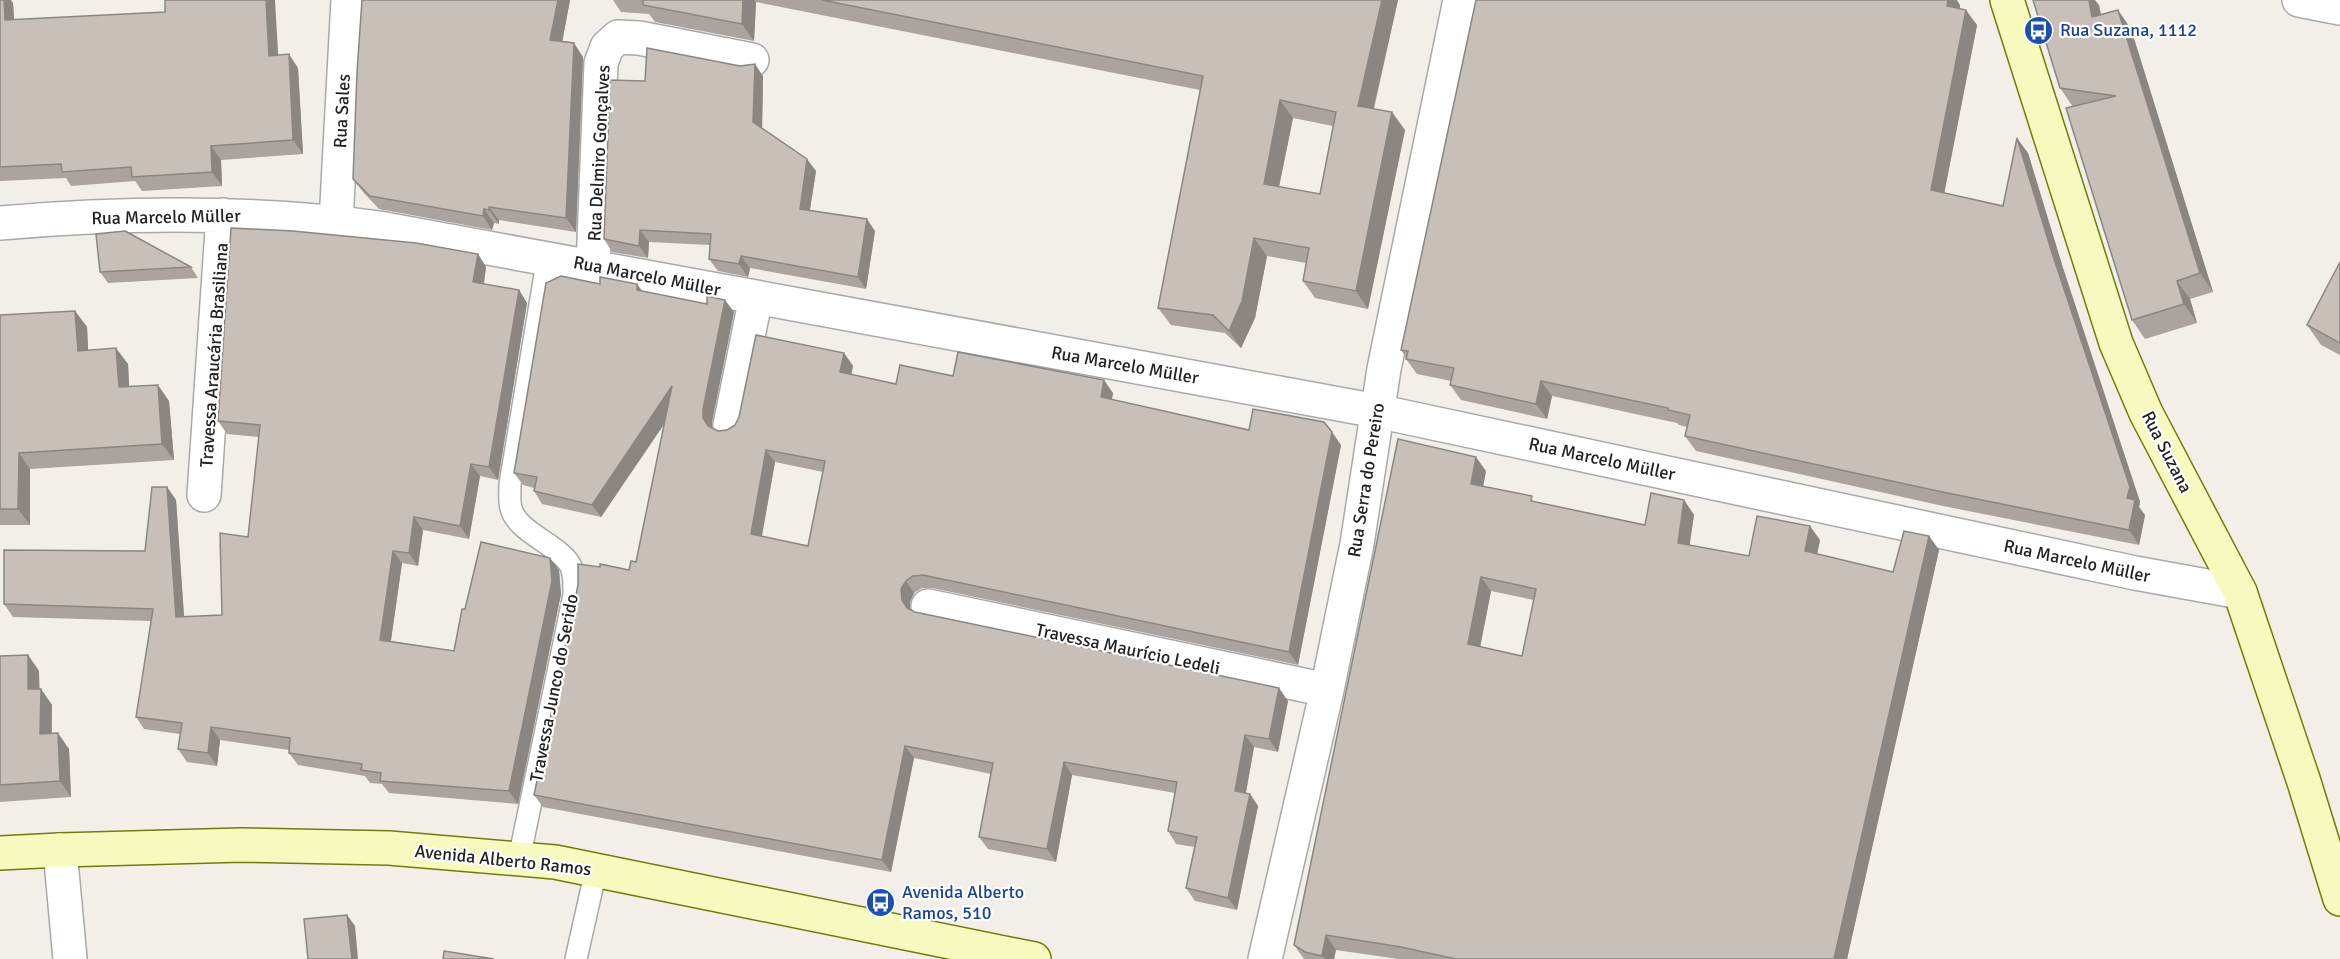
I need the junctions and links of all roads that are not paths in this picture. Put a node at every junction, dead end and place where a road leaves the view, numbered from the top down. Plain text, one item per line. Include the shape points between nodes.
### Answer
1 (348, 0) edge
2 (1460, 0) edge
3 (2007, 0) edge
4 (2299, 0) edge
5 (2340, 8) edge
6 (752, 60) dead end
7 (223, 215) junction
8 (336, 222) junction
9 (0, 223) edge
10 (548, 257) junction
11 (593, 266) junction
12 (756, 297) junction
13 (1377, 411) junction
14 (730, 425) edge
15 (204, 495) dead end
16 (2240, 592) junction
17 (928, 606) dead end
18 (1327, 690) junction
19 (60, 850) junction
20 (0, 853) edge
21 (519, 859) junction
22 (596, 870) junction
23 (2340, 899) edge
24 (69, 959) edge
25 (576, 959) edge
26 (1034, 959) edge
27 (1265, 959) edge

1 - 8 street, Rua Sales
2 - 13 street, Rua Serra do Pereiro
3 - 16 main road, Rua Suzana via 2116,343 2146,413
4 - 5 street
6 - 11 street, Rua Delmiro Gonçalves via 639,38 618,38 607,47 602,63
7 - 8 street, Rua Marcelo Müller
7 - 9 street, Rua Marcelo Müller via 54,218
7 - 15 street, Travessa Araucária Brasiliana
8 - 10 street, Rua Marcelo Müller
10 - 11 street, Rua Marcelo Müller
10 - 21 lane, Travessa Junco do Serido via 510,484 511,510 519,523 570,564 574,595
11 - 12 street, Rua Marcelo Müller
12 - 13 street, Rua Marcelo Müller
12 - 14 street
13 - 16 street, Rua Marcelo Müller via 2124,571
13 - 18 street, Rua Serra do Pereiro via 1357,544
16 - 23 main road, Rua Suzana
17 - 18 street, Travessa Maurício Ledeli
18 - 27 street, Rua Serra do Pereiro
19 - 20 main road, Avenida Alberto Ramos
19 - 21 main road, Avenida Alberto Ramos via 241,845 378,848
19 - 24 street
21 - 22 main road, Avenida Alberto Ramos
22 - 25 lane
22 - 26 main road, Avenida Alberto Ramos

